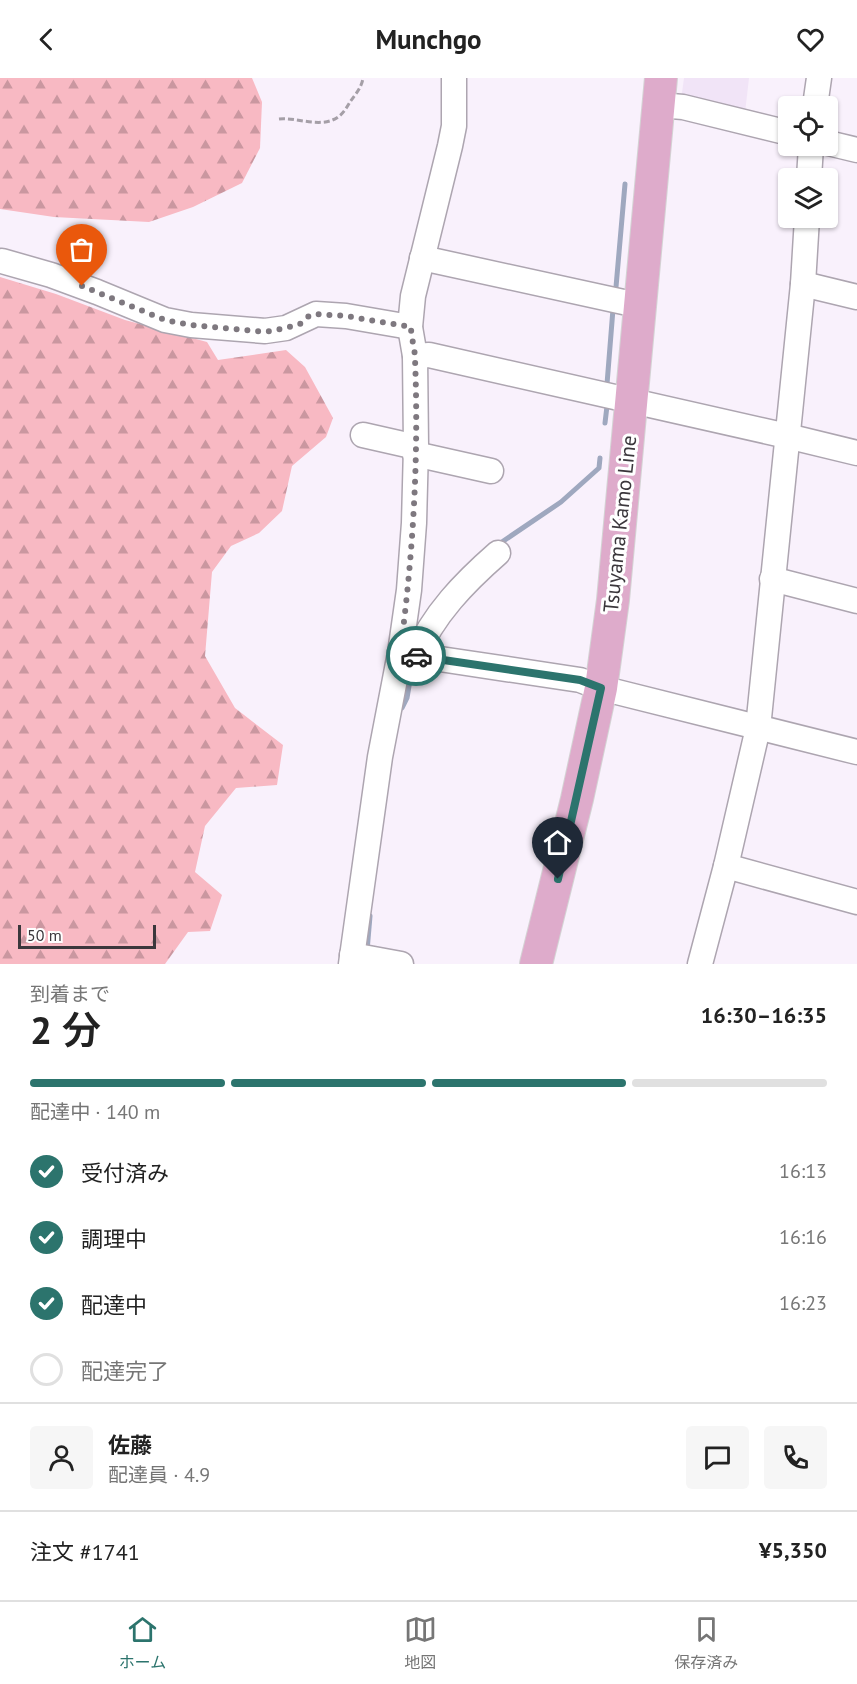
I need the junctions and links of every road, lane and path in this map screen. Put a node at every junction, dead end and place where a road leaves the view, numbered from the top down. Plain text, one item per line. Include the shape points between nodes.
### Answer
1 (363, 78) edge
2 (454, 78) edge
3 (819, 78) edge
4 (660, 92) edge
5 (816, 96) edge
6 (279, 119) dead end
7 (778, 130) edge
8 (838, 145) edge
9 (857, 150) edge
10 (806, 228) edge
11 (422, 258) junction
12 (2, 261) dead end
13 (803, 284) junction
14 (857, 297) edge
15 (642, 304) junction
16 (411, 327) junction
17 (415, 356) junction
18 (632, 401) junction
19 (363, 435) dead end
20 (787, 436) junction
21 (415, 450) junction
22 (857, 453) edge
23 (491, 471) dead end
24 (498, 553) dead end
25 (772, 579) junction
26 (857, 601) edge
27 (408, 655) junction
28 (601, 688) junction
29 (758, 728) junction
30 (857, 752) edge
31 (726, 866) junction
32 (857, 902) edge
33 (351, 959) edge
34 (401, 964) edge
35 (536, 964) edge
36 (700, 964) edge

1 - 6 path via 340,117 310,122
2 - 11 street via 454,126
3 - 5 street
4 - 7 street via 683,107
4 - 15 main road, Tsuyama Kamo Line
8 - 9 street
10 - 13 street
11 - 15 street
11 - 16 street
12 - 16 street via 97,291 165,320 191,325 265,332 300,324 316,314
13 - 14 street
13 - 20 street
15 - 18 main road, Tsuyama Kamo Line
16 - 17 street
17 - 18 street
17 - 21 street
18 - 20 street
18 - 28 main road, Tsuyama Kamo Line
19 - 21 street
20 - 22 street
20 - 25 street
21 - 23 street
21 - 27 street
24 - 27 street via 475,574
25 - 26 street
25 - 29 street
27 - 28 street via 580,680
27 - 33 street via 380,757
28 - 29 street
28 - 35 main road, Tsuyama Kamo Line
29 - 30 street
29 - 31 street
31 - 32 street
31 - 36 street
33 - 34 street

